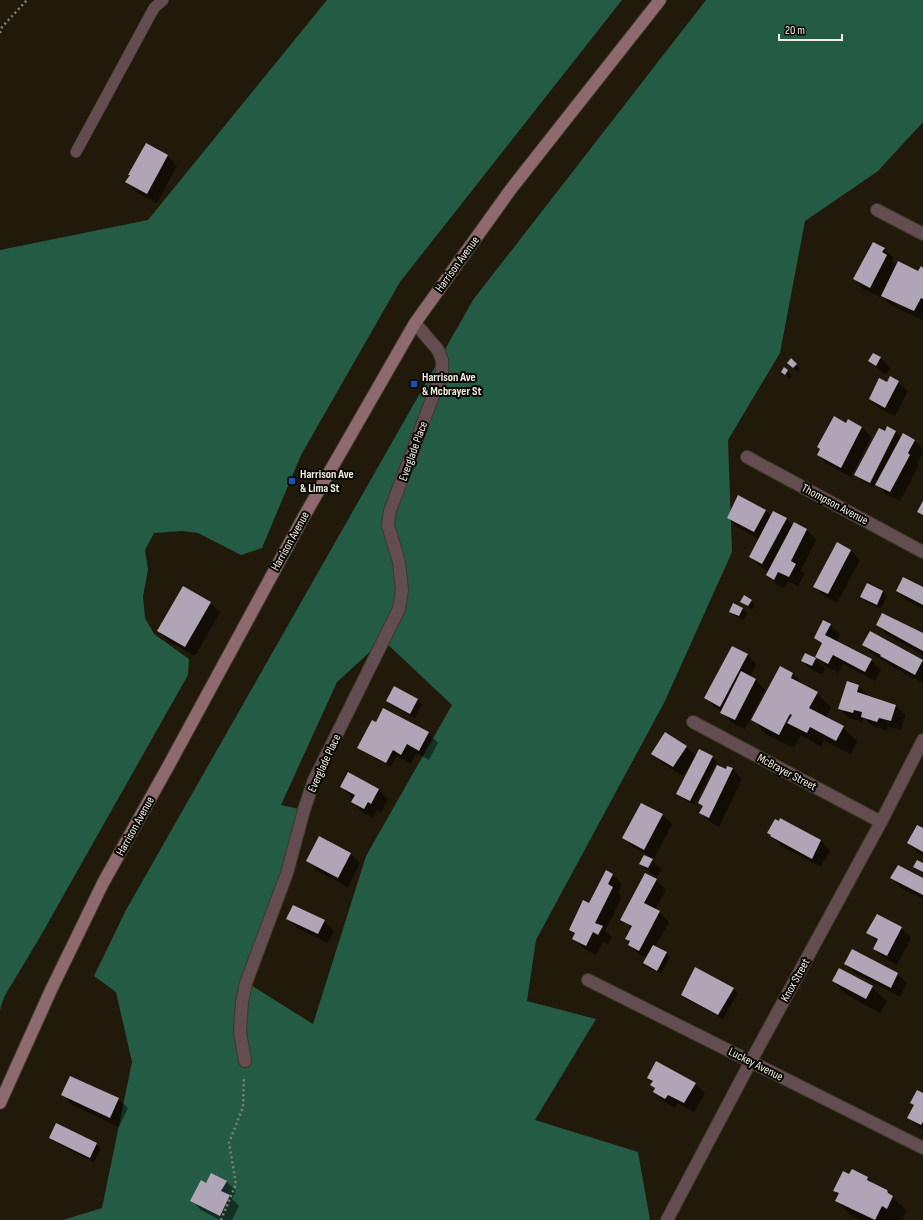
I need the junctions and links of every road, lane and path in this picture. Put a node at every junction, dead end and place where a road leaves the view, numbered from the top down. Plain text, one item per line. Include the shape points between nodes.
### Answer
1 (27, 0) edge
2 (163, 0) edge
3 (660, 0) edge
4 (0, 33) edge
5 (76, 152) dead end
6 (877, 210) dead end
7 (923, 234) edge
8 (415, 323) junction
9 (747, 457) dead end
10 (923, 552) edge
11 (693, 722) dead end
12 (923, 740) edge
13 (881, 822) junction
14 (588, 980) dead end
15 (245, 1061) joint
16 (750, 1061) junction
17 (0, 1103) edge
18 (923, 1148) edge
19 (221, 1220) edge
20 (667, 1220) edge

1 - 4 path via 2,27
2 - 5 lane via 154,8
3 - 8 main road, Harrison Avenue via 511,189
6 - 7 street
8 - 15 street, Everglade Place via 438,350 442,360 442,372 390,511 388,525 399,562 402,590 399,609 314,780 287,873 246,982 240,1032
8 - 17 main road, Harrison Avenue via 303,518 103,883
9 - 10 street, Thompson Avenue
11 - 13 street, McBrayer Street
12 - 13 street, Knox Street
13 - 16 street, Knox Street
14 - 16 street, Luckey Avenue
15 - 19 path via 242,1107 229,1143 236,1184
16 - 18 street, Luckey Avenue
16 - 20 street, Knox Street

